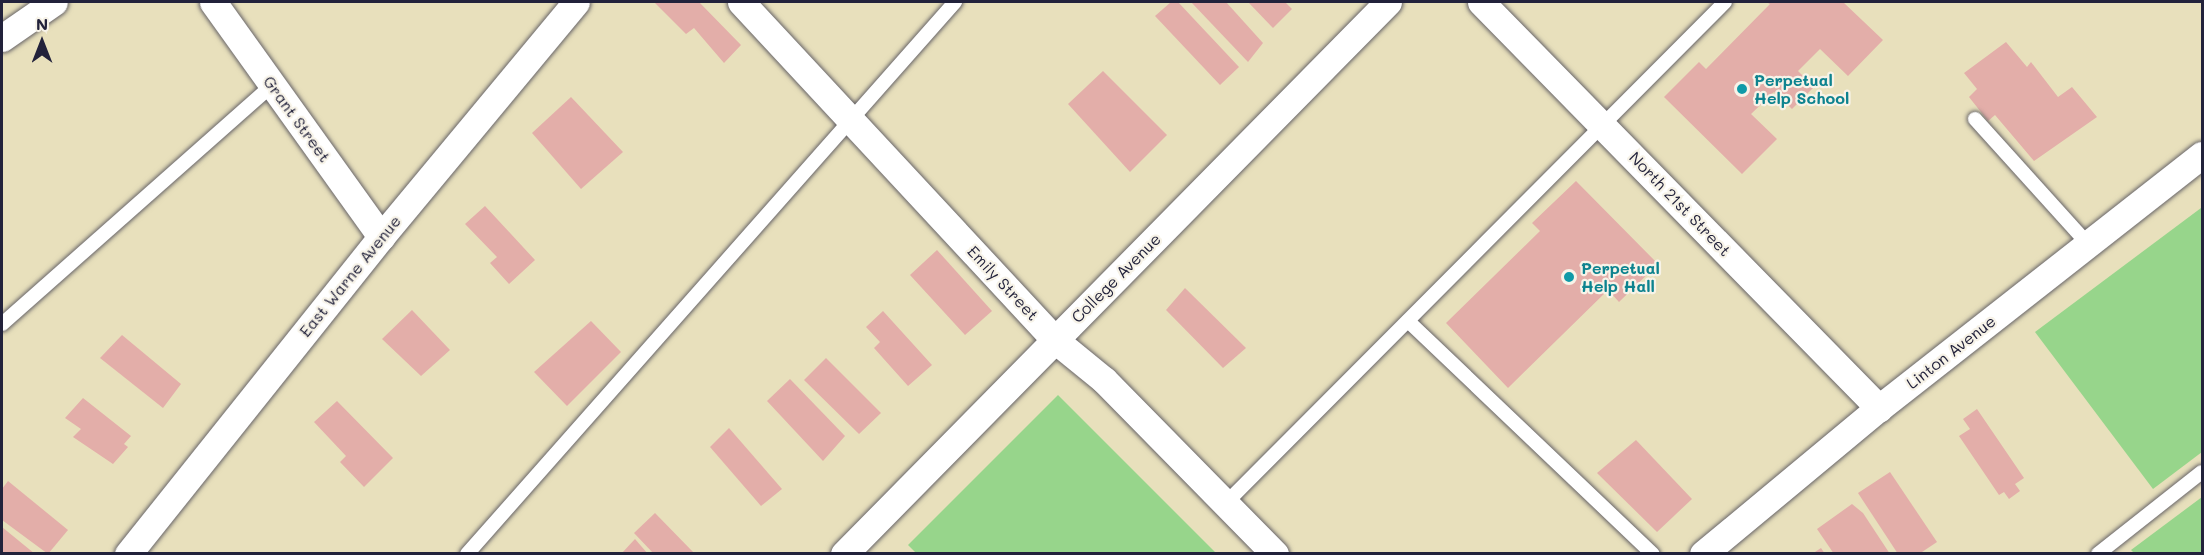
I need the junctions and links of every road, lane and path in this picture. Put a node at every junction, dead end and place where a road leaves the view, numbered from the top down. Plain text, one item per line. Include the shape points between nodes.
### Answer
1 (54, 2) edge
2 (213, 2) edge
3 (576, 2) edge
4 (741, 2) edge
5 (955, 2) edge
6 (1388, 2) edge
7 (1481, 2) edge
8 (1725, 2) edge
9 (2, 38) edge
10 (272, 85) junction
11 (850, 119) junction
12 (1975, 119) dead end
13 (1603, 126) junction
14 (2202, 155) edge
15 (381, 237) junction
16 (2088, 244) junction
17 (1408, 321) junction
18 (2, 324) edge
19 (1055, 340) junction
20 (1879, 408) junction
21 (2202, 472) edge
22 (1226, 503) junction
23 (1263, 550) edge
24 (128, 554) edge
25 (467, 554) edge
26 (844, 554) edge
27 (1653, 554) edge
28 (1703, 554) edge
29 (2098, 554) edge

1 - 9 street
2 - 10 street, Grant Street
3 - 15 street, East Warne Avenue
4 - 11 street, Emily Street
5 - 11 lane
6 - 19 street, College Avenue
7 - 13 street, North 21st Street
8 - 13 lane
10 - 15 street, Grant Street
10 - 18 lane
11 - 19 street, Emily Street
11 - 25 lane
12 - 16 lane
13 - 17 lane
13 - 20 street, North 21st Street
14 - 16 street, Linton Avenue
15 - 24 street, East Warne Avenue
16 - 20 street, Linton Avenue
17 - 22 lane
17 - 27 lane
19 - 22 street, Emily Street via 1104,380
19 - 26 street, College Avenue
20 - 28 street, Linton Avenue
21 - 29 lane
22 - 23 street, Emily Street

